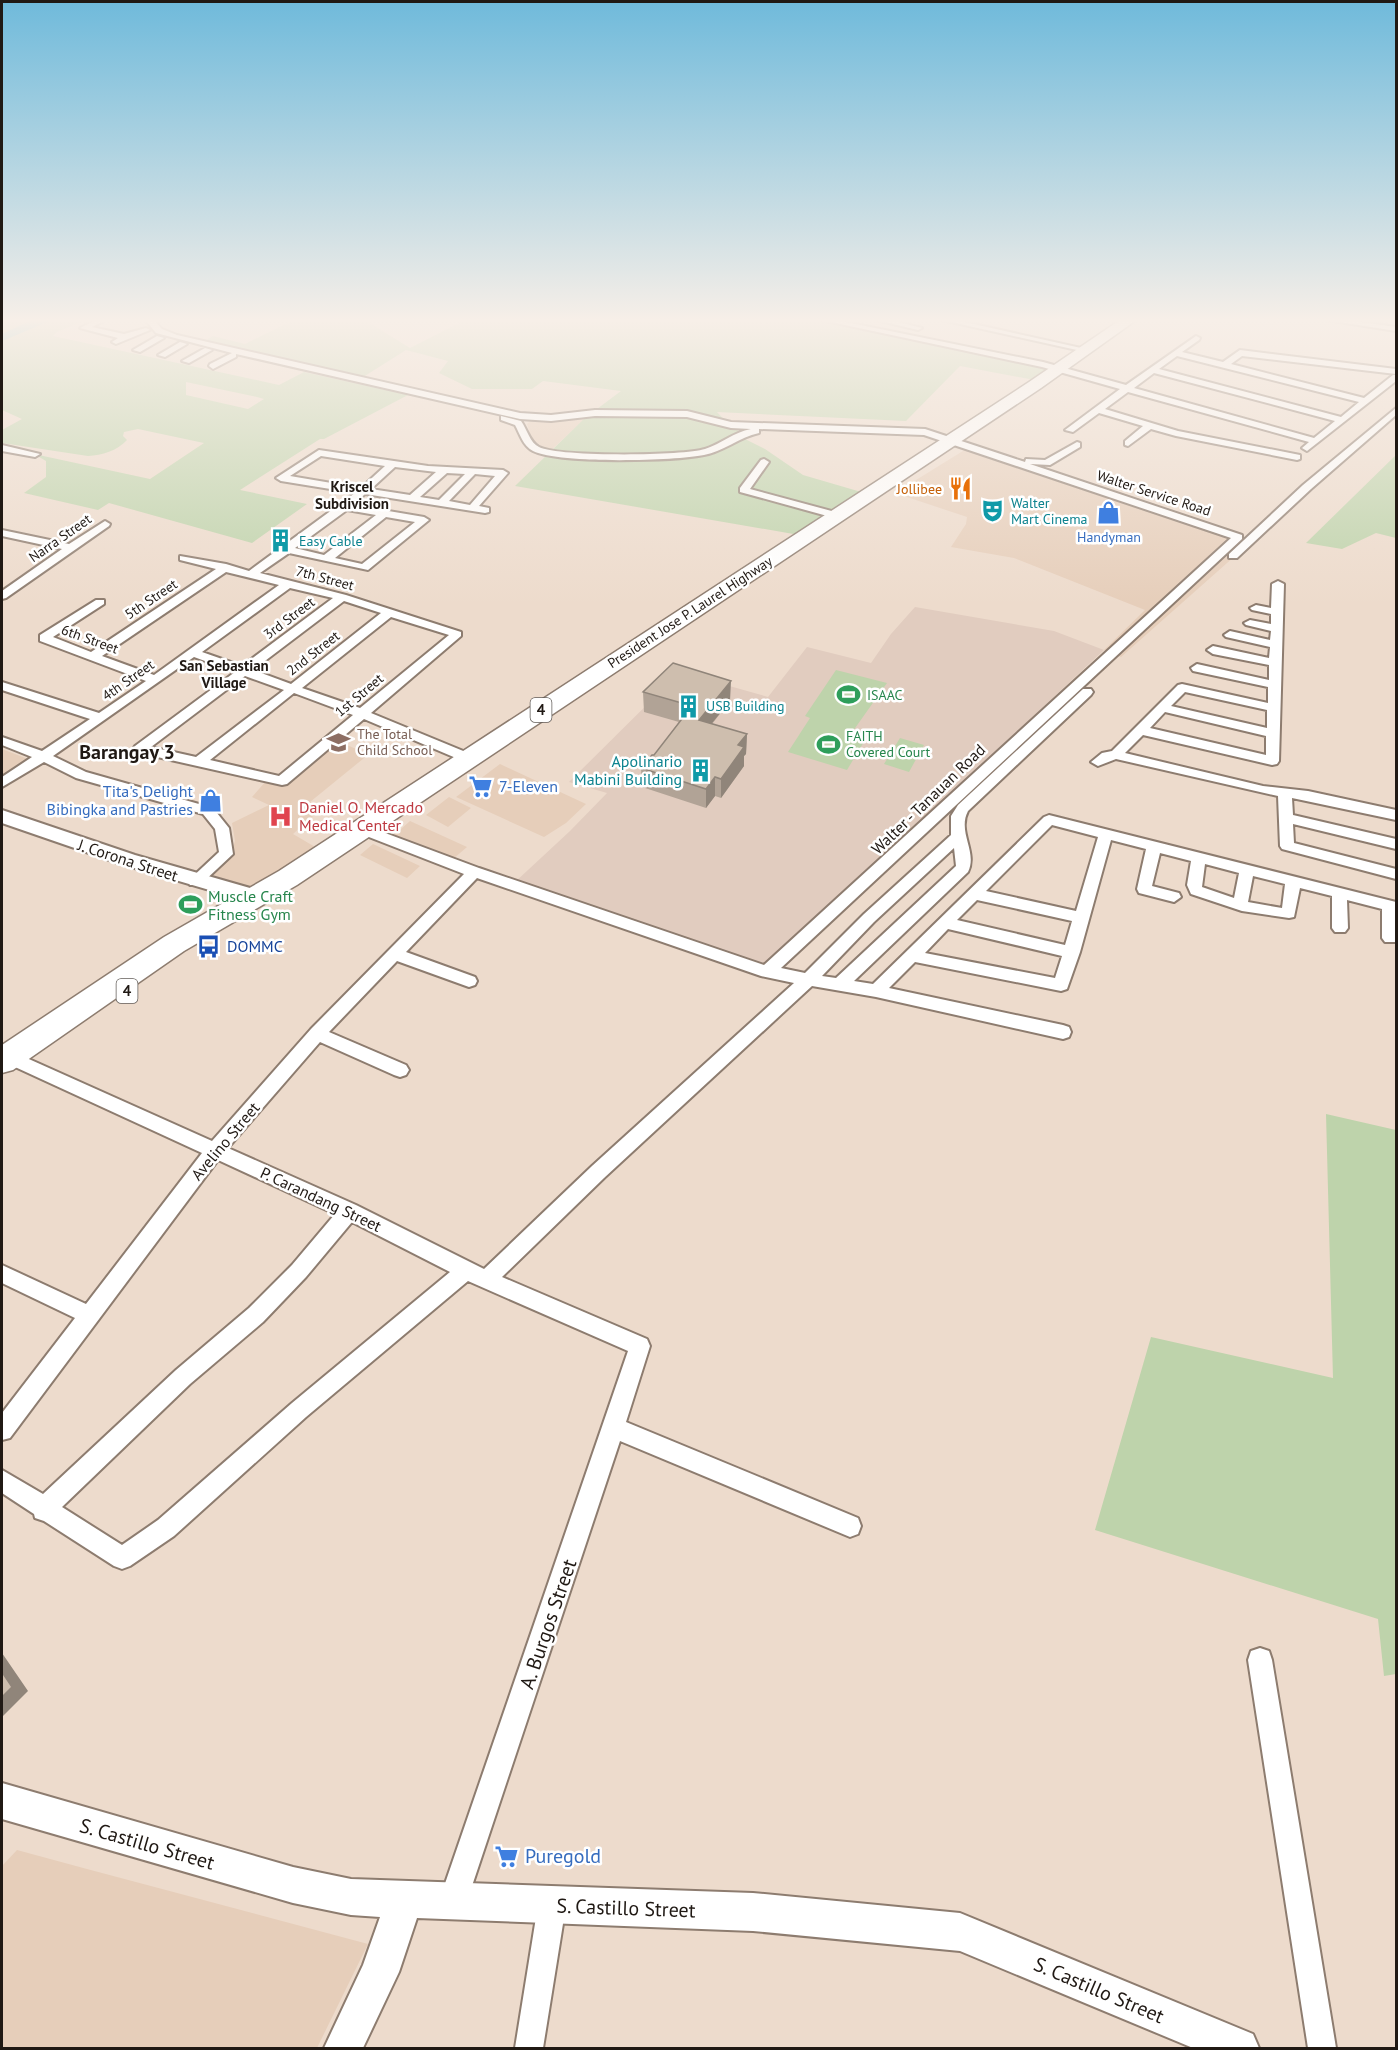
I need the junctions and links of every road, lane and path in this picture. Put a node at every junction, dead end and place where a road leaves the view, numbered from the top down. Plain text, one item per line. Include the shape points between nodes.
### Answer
1 (498, 414) edge
2 (589, 414) edge
3 (656, 414) edge
4 (995, 414) edge
5 (1093, 414) edge
6 (1111, 414) edge
7 (1217, 414) edge
8 (1319, 414) edge
9 (1351, 414) edge
10 (1393, 414) edge
11 (517, 418) junction
12 (1343, 420) junction
13 (1150, 425) junction
14 (752, 429) junction
15 (1070, 430) dead end
16 (1316, 441) junction
17 (953, 443) junction
18 (1128, 443) dead end
19 (1077, 445) dead end
20 (2, 448) edge
21 (35, 454) dead end
22 (1297, 457) junction
23 (764, 462) dead end
24 (394, 463) junction
25 (1288, 464) dead end
26 (444, 470) junction
27 (473, 471) junction
28 (362, 491) junction
29 (412, 499) junction
30 (441, 504) junction
31 (345, 507) junction
32 (472, 508) junction
33 (485, 510) dead end
34 (385, 513) junction
35 (835, 515) junction
36 (105, 524) dead end
37 (2, 533) edge
38 (71, 548) junction
39 (287, 549) junction
40 (184, 558) dead end
41 (326, 559) junction
42 (226, 567) junction
43 (252, 574) junction
44 (288, 584) junction
45 (1278, 584) dead end
46 (4, 591) edge
47 (342, 597) junction
48 (100, 602) dead end
49 (1256, 608) dead end
50 (390, 612) junction
51 (1277, 612) junction
52 (1250, 623) dead end
53 (1276, 629) junction
54 (457, 634) joint
55 (1230, 635) dead end
56 (1276, 645) junction
57 (1213, 650) dead end
58 (193, 653) junction
59 (1114, 653) joint
60 (93, 656) junction
61 (1275, 663) junction
62 (1197, 668) dead end
63 (244, 671) junction
64 (156, 680) junction
65 (1275, 685) junction
66 (2, 686) edge
67 (291, 689) junction
68 (1163, 708) junction
69 (1274, 708) junction
70 (361, 713) junction
71 (101, 718) junction
72 (1141, 730) junction
73 (1273, 734) junction
74 (2, 741) edge
75 (1116, 755) junction
76 (43, 756) junction
77 (468, 758) junction
78 (1098, 762) dead end
79 (198, 763) junction
80 (2, 783) edge
81 (1285, 793) junction
82 (1396, 815) edge
83 (2, 816) edge
84 (1286, 818) junction
85 (361, 829) junction
86 (1106, 835) junction
87 (958, 836) junction
88 (1396, 844) edge
89 (1154, 847) junction
90 (1199, 858) junction
91 (1247, 870) junction
92 (474, 873) junction
93 (1396, 874) edge
94 (195, 881) junction
95 (1293, 881) junction
96 (1339, 893) junction
97 (975, 894) junction
98 (1174, 897) dead end
99 (251, 901) junction
100 (1240, 904) junction
101 (1393, 906) edge
102 (1082, 918) junction
103 (946, 923) junction
104 (1340, 928) dead end
105 (1390, 938) dead end
106 (1072, 952) junction
107 (394, 954) junction
108 (912, 956) junction
109 (767, 972) junction
110 (808, 980) junction
111 (469, 981) dead end
112 (838, 986) junction
113 (876, 991) junction
114 (1063, 1032) dead end
115 (317, 1034) junction
116 (6, 1061) edge
117 (400, 1070) dead end
118 (215, 1150) junction
119 (349, 1211) junction
120 (2, 1274) edge
121 (477, 1275) junction
122 (89, 1315) junction
123 (640, 1346) joint
124 (615, 1428) junction
125 (2, 1430) edge
126 (2, 1481) edge
127 (43, 1510) junction
128 (850, 1526) dead end
129 (1260, 1660) dead end
130 (2, 1801) edge
131 (404, 1900) junction
132 (453, 1901) junction
133 (552, 1905) junction
134 (344, 2049) edge
135 (529, 2049) edge
136 (1239, 2049) edge
137 (1322, 2049) edge

1 - 11 street
2 - 11 street
3 - 14 street via 705,416
4 - 17 highway, President Jose P. Laurel Highway / 4
5 - 15 street
6 - 13 street
7 - 16 street
8 - 12 street
9 - 12 street
10 - 87 street via 1307,487 963,808 956,818
11 - 14 street via 530,445 538,451 571,457 702,453
12 - 16 street
13 - 18 street
13 - 22 street
14 - 17 street via 910,435
16 - 22 street
17 - 19 street via 1038,463 1047,463
17 - 35 highway, President Jose P. Laurel Highway / 4
17 - 59 street, Walter Service Road via 1233,542
20 - 21 street
22 - 25 street
23 - 35 street via 744,490
24 - 26 street
24 - 28 street
24 - 28 street via 318,453 281,478
26 - 27 street
26 - 29 street
27 - 30 street
27 - 32 street via 503,473
28 - 29 street
28 - 31 street
29 - 30 street
30 - 32 street
31 - 34 street
31 - 39 street
32 - 33 street
34 - 41 street
34 - 41 street via 424,520 364,568
35 - 77 highway, President Jose P. Laurel Highway / 4
36 - 38 street, Narra Street
37 - 38 street
38 - 46 street, Narra Street
39 - 41 street
39 - 43 street
40 - 42 street, 7th Street
42 - 43 street, 7th Street
42 - 60 street, 5th Street
43 - 44 street, 7th Street
44 - 47 street, 7th Street
44 - 58 street, 4th Street
45 - 51 street
47 - 50 street, 7th Street
47 - 63 street, 3rd Street
48 - 60 street, 6th Street via 44,638
49 - 51 street
50 - 54 street, 7th Street
50 - 67 street, 2nd Street
51 - 53 street
52 - 53 street
53 - 56 street
54 - 70 street, 1st Street
55 - 56 street
56 - 61 street
57 - 61 street
58 - 63 street
58 - 64 street, 4th Street
59 - 109 street, Walter - Tanauan Road
60 - 64 street, 6th Street
61 - 65 street
62 - 65 street
63 - 67 street
63 - 79 street, 3rd Street via 140,750
64 - 71 street, 4th Street
65 - 69 street
66 - 71 street
67 - 70 street
67 - 79 street, 2nd Street
68 - 69 street via 1182,688
68 - 72 street
68 - 73 street
69 - 73 street
70 - 77 street
70 - 79 street, 1st Street via 282,781
71 - 76 street, 4th Street
72 - 73 street via 1272,761
72 - 75 street
74 - 76 street
75 - 78 street
75 - 81 street
76 - 80 street, 4th Street
76 - 94 street via 81,775 208,811 222,828 226,854
77 - 85 highway, President Jose P. Laurel Highway / 4
81 - 82 street
81 - 84 street
83 - 94 street, J. Corona Street
84 - 88 street
84 - 93 street via 1287,846
85 - 92 street
85 - 99 highway, President Jose P. Laurel Highway / 4
86 - 89 street
86 - 97 street via 1049,820
86 - 102 street
87 - 110 street
87 - 112 street via 963,868
89 - 90 street
89 - 98 street via 1144,889
90 - 91 street
90 - 100 street via 1196,890
91 - 95 street
91 - 100 street
92 - 107 street, Avelino Street
92 - 109 street
94 - 99 street, J. Corona Street
95 - 96 street
95 - 100 street via 1289,913
96 - 101 street
96 - 104 street
97 - 102 street
97 - 103 street
99 - 116 highway, President Jose P. Laurel Highway / 4 via 242,912 188,951
101 - 105 street
102 - 106 street
103 - 106 street
103 - 108 street
106 - 108 street via 1061,985
107 - 111 street
107 - 115 street, Avelino Street
108 - 113 street
109 - 110 street
110 - 112 street
110 - 121 street via 598,1172
112 - 113 street
113 - 114 street
115 - 117 street
115 - 118 street, Avelino Street
116 - 118 street, P. Carandang Street
118 - 119 street, P. Carandang Street
118 - 122 street, Avelino Street
119 - 121 street, P. Carandang Street
119 - 127 street via 256,1315 183,1377
120 - 122 street
121 - 123 street, P. Carandang Street
121 - 127 street via 299,1410 166,1528 122,1558
122 - 125 street, Avelino Street
123 - 124 street, A. Burgos Street
124 - 128 street
124 - 132 street, A. Burgos Street
126 - 127 street
129 - 137 street
130 - 131 street, S. Castillo Street via 292,1885 351,1896
131 - 132 street, S. Castillo Street
131 - 134 street via 380,1972
132 - 133 street, S. Castillo Street
133 - 135 street
133 - 136 street, S. Castillo Street via 753,1912 960,1932

